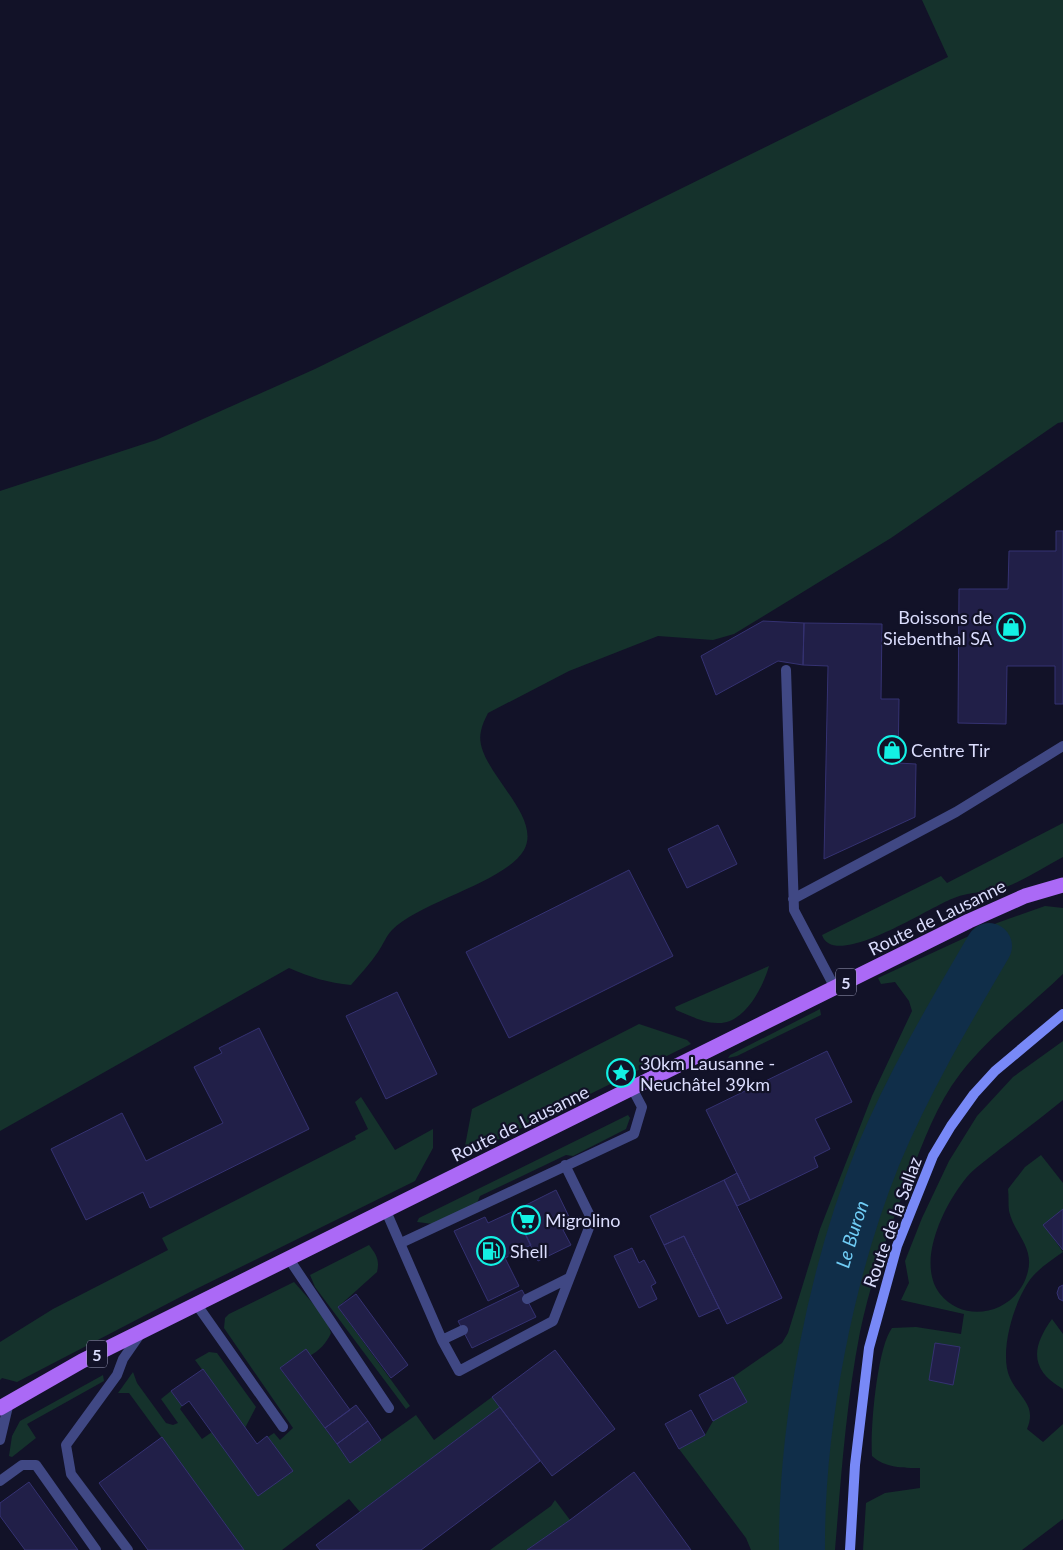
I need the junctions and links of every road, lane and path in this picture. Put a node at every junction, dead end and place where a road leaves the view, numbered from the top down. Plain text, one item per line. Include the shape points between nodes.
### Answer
1 (786, 670) dead end
2 (1063, 746) edge
3 (1063, 885) edge
4 (793, 899) junction
5 (834, 988) junction
6 (1063, 1014) edge
7 (632, 1088) junction
8 (565, 1165) junction
9 (386, 1211) junction
10 (401, 1243) junction
11 (289, 1259) junction
12 (570, 1278) junction
13 (527, 1299) dead end
14 (196, 1305) junction
15 (463, 1330) dead end
16 (143, 1331) junction
17 (442, 1340) junction
18 (5, 1405) edge
19 (389, 1408) dead end
20 (283, 1427) dead end
21 (0, 1440) edge
22 (0, 1481) edge
23 (96, 1550) edge
24 (128, 1550) edge
25 (850, 1550) edge

1 - 4 lane
2 - 4 lane via 956,812
3 - 5 main road, Route de Lausanne / 5 via 1025,896
4 - 5 lane via 794,910
5 - 7 main road, Route de Lausanne / 5
6 - 25 main road, Route de la Sallaz via 995,1071 951,1126 933,1156 897,1246 869,1348 855,1465
7 - 8 lane via 642,1107 634,1134
7 - 9 main road, Route de Lausanne / 5
8 - 10 lane
8 - 12 lane via 592,1220
9 - 10 lane
9 - 11 main road, Route de Lausanne / 5
10 - 17 lane
11 - 14 main road, Route de Lausanne / 5
11 - 19 lane
12 - 13 lane
12 - 17 lane via 553,1321 459,1372
14 - 16 main road, Route de Lausanne / 5
14 - 20 lane
15 - 17 lane
16 - 18 main road, Route de Lausanne / 5
16 - 24 lane via 123,1359 117,1375 66,1445 71,1474
18 - 21 lane
22 - 23 lane via 22,1465 36,1465

